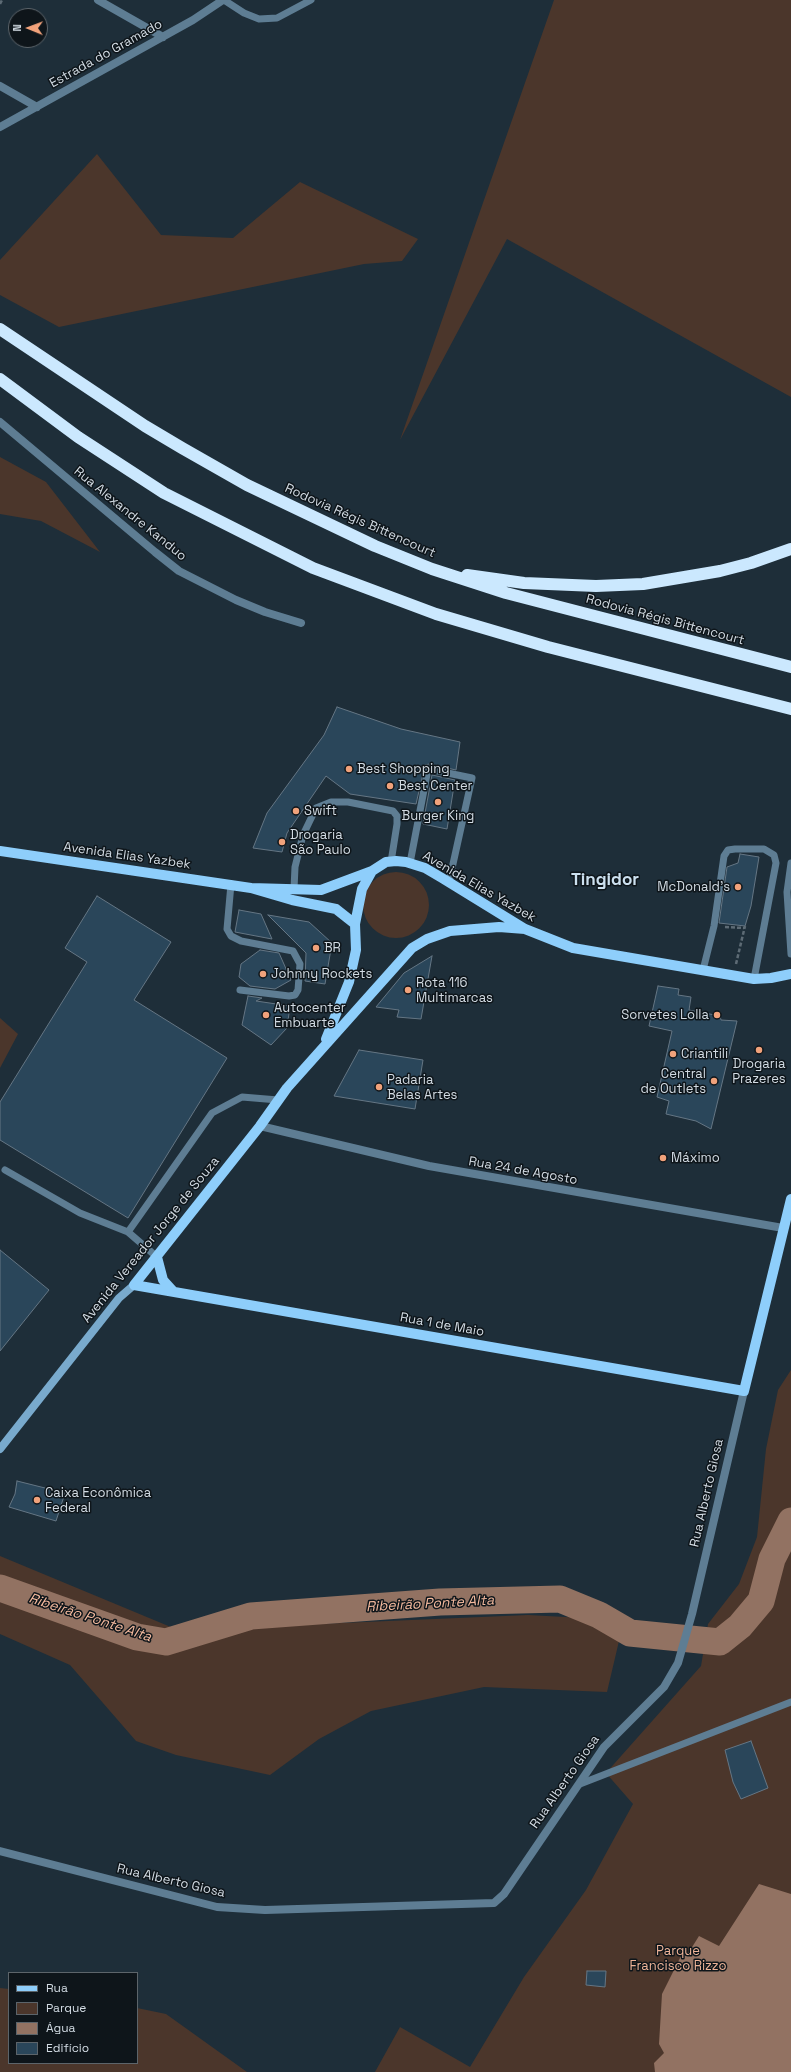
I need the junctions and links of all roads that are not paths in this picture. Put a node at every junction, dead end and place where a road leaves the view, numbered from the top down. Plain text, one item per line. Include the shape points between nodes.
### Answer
1 (98, 0) edge
2 (224, 0) edge
3 (311, 0) edge
4 (163, 37) junction
5 (0, 86) edge
6 (37, 107) junction
7 (0, 127) edge
8 (0, 329) edge
9 (0, 379) edge
10 (0, 422) edge
11 (791, 549) edge
12 (432, 569) junction
13 (301, 622) dead end
14 (791, 667) edge
15 (791, 709) edge
16 (0, 850) edge
17 (392, 862) junction
18 (410, 863) junction
19 (791, 863) edge
20 (372, 871) junction
21 (449, 882) junction
22 (231, 884) junction
23 (251, 888) junction
24 (294, 889) junction
25 (354, 924) junction
26 (525, 929) junction
27 (791, 954) edge
28 (703, 970) junction
29 (791, 974) edge
30 (754, 978) junction
31 (240, 990) dead end
32 (322, 1046) junction
33 (278, 1100) junction
34 (260, 1126) junction
35 (5, 1170) dead end
36 (791, 1199) edge
37 (783, 1228) junction
38 (128, 1232) junction
39 (156, 1257) junction
40 (134, 1285) junction
41 (173, 1291) junction
42 (744, 1391) junction
43 (0, 1450) edge
44 (791, 1702) edge
45 (580, 1784) junction
46 (0, 1851) edge

1 - 4 street
2 - 3 lane via 259,19 276,18
2 - 4 street, Estrada do Gramado
4 - 6 street, Estrada do Gramado
5 - 6 street
6 - 7 street, Estrada do Gramado
8 - 12 highway, Rodovia Régis Bittencourt via 145,426 240,481 331,526
9 - 15 highway via 78,437 164,493 313,568 436,614 548,647
10 - 13 street, Rua Alexandre Kanduo via 179,571 236,600 265,612
11 - 12 highway via 720,572 643,584 596,586 524,583
12 - 14 highway, Rodovia Régis Bittencourt via 506,593
16 - 22 main road, Avenida Elias Yazbek
17 - 18 main road, Avenida Elias Yazbek
17 - 20 main road, Avenida Elias Yazbek via 382,864
17 - 24 lane via 397,824 397,816 393,811 348,802 331,802 316,808 303,835 295,867
18 - 21 main road, Avenida Elias Yazbek via 425,868
18 - 21 lane via 428,769 472,778
19 - 27 lane via 787,892
20 - 24 main road, Avenida Elias Yazbek via 330,888
20 - 25 main road, Avenida Vereador Jorge de Souza via 362,889
21 - 26 main road, Avenida Elias Yazbek
22 - 23 main road, Avenida Elias Yazbek
22 - 31 lane via 227,929 231,936 242,941 293,951 300,964 298,990 295,995
23 - 24 main road, Avenida Elias Yazbek
23 - 25 main road, Avenida Elias Yazbek via 336,909
25 - 32 main road, Avenida Vereador Jorge de Souza via 357,939 349,982
26 - 28 main road, Avenida Elias Yazbek via 573,948
26 - 32 main road, Avenida Vereador Jorge de Souza via 499,927 450,931 427,939 412,948
28 - 30 main road, Avenida Elias Yazbek
28 - 30 lane via 714,926 724,856 728,850 735,848 764,850 774,854 776,863
29 - 30 main road, Avenida Elias Yazbek
32 - 33 main road, Avenida Vereador Jorge de Souza
33 - 34 main road, Avenida Vereador Jorge de Souza
33 - 38 lane via 242,1097 212,1113
34 - 37 street, Rua 24 de Agosto via 432,1167
34 - 39 main road, Avenida Vereador Jorge de Souza
35 - 38 lane via 80,1213
36 - 37 main road, Rua Alberto Giosa
37 - 42 main road, Rua Alberto Giosa
38 - 39 lane
39 - 40 main road, Avenida Vereador Jorge de Souza
39 - 41 main road via 163,1280
40 - 41 main road, Rua 1 de Maio
40 - 43 main road, Avenida Vereador Jorge de Souza via 119,1298
41 - 42 main road, Rua 1 de Maio
42 - 45 street, Rua Alberto Giosa via 678,1664 664,1687 604,1747
44 - 45 lane
45 - 46 street, Rua Alberto Giosa via 504,1894 494,1903 265,1910 217,1907

